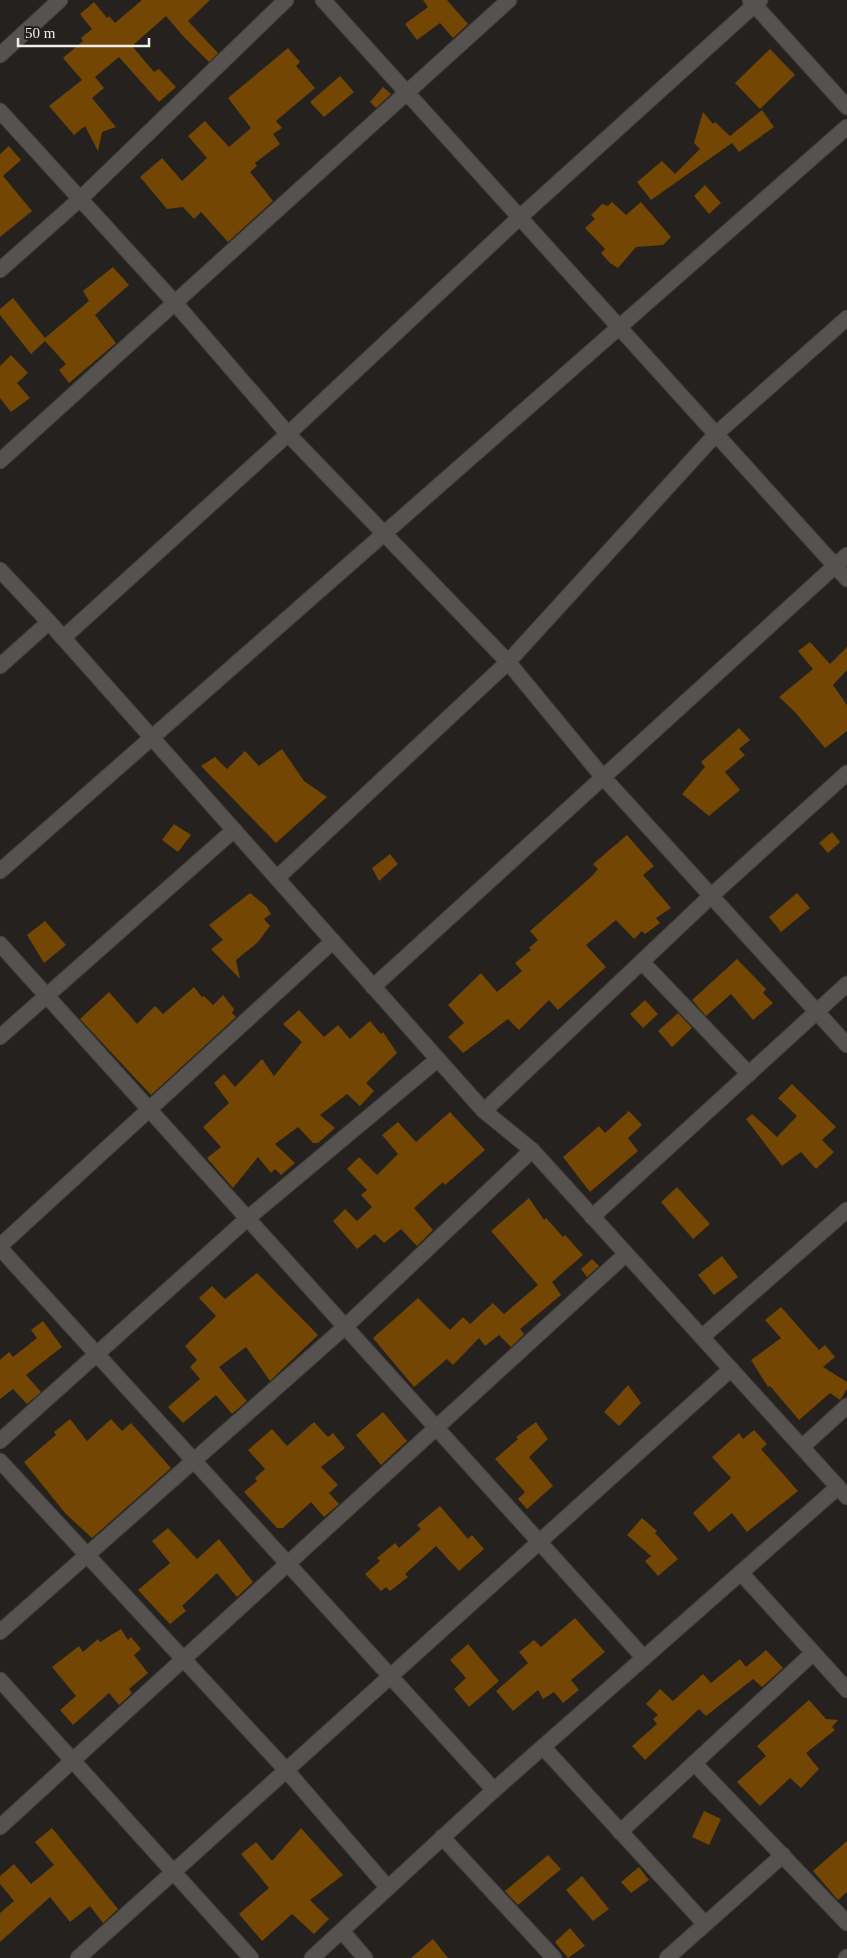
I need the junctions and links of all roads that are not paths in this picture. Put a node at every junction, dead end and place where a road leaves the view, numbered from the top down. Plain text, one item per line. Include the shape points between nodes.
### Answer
1 (60, 0) edge
2 (286, 0) edge
3 (323, 0) edge
4 (509, 0) edge
5 (755, 2) edge
6 (0, 54) edge
7 (407, 93) junction
8 (847, 107) edge
9 (0, 111) edge
10 (847, 127) edge
11 (80, 199) junction
12 (520, 217) junction
13 (0, 270) edge
14 (174, 303) junction
15 (847, 318) edge
16 (619, 327) junction
17 (288, 434) junction
18 (716, 434) junction
19 (0, 461) edge
20 (384, 534) junction
21 (847, 555) edge
22 (835, 566) junction
23 (0, 570) edge
24 (847, 579) edge
25 (49, 622) junction
26 (63, 638) junction
27 (508, 662) junction
28 (0, 666) edge
29 (152, 738) junction
30 (847, 773) edge
31 (602, 776) junction
32 (234, 830) junction
33 (0, 871) edge
34 (276, 878) junction
35 (711, 896) junction
36 (333, 941) junction
37 (0, 944) edge
38 (642, 962) junction
39 (847, 984) edge
40 (373, 987) junction
41 (47, 994) junction
42 (817, 1012) junction
43 (0, 1036) edge
44 (847, 1045) edge
45 (438, 1059) junction
46 (749, 1074) junction
47 (151, 1110) junction
48 (484, 1111) junction
49 (532, 1150) junction
50 (847, 1210) edge
51 (592, 1217) junction
52 (248, 1218) junction
53 (0, 1247) edge
54 (626, 1254) junction
55 (346, 1326) junction
56 (702, 1337) junction
57 (97, 1354) junction
58 (731, 1370) junction
59 (847, 1406) edge
60 (436, 1427) junction
61 (0, 1441) edge
62 (802, 1447) junction
63 (193, 1460) junction
64 (0, 1461) edge
65 (842, 1492) edge
66 (540, 1542) junction
67 (87, 1555) junction
68 (287, 1563) junction
69 (741, 1573) junction
70 (0, 1632) edge
71 (813, 1653) junction
72 (644, 1658) junction
73 (183, 1659) junction
74 (390, 1676) junction
75 (0, 1680) edge
76 (844, 1680) edge
77 (543, 1747) junction
78 (73, 1759) junction
79 (694, 1764) junction
80 (286, 1771) junction
81 (494, 1790) junction
82 (0, 1827) edge
83 (620, 1832) junction
84 (442, 1837) junction
85 (782, 1855) junction
86 (173, 1872) junction
87 (388, 1888) junction
88 (847, 1923) edge
89 (706, 1924) junction
90 (342, 1930) junction
91 (78, 1958) edge
92 (251, 1958) edge
93 (312, 1958) edge
94 (365, 1958) edge
95 (554, 1958) edge
96 (667, 1958) edge

1 - 6 street
2 - 11 street
3 - 7 street
4 - 7 street
5 - 8 street
5 - 12 street
7 - 12 street
7 - 14 street
9 - 11 street
10 - 16 street
11 - 13 street
11 - 14 street
12 - 16 street
12 - 17 street
14 - 17 street
14 - 19 street
15 - 18 street
16 - 18 street
16 - 20 street
17 - 20 street
17 - 26 street
18 - 22 street
18 - 27 street
20 - 27 street
20 - 29 street
21 - 22 street
22 - 24 street
22 - 31 street
23 - 25 street
25 - 26 street
25 - 28 street
26 - 29 street
27 - 31 street
27 - 34 street
29 - 32 street
29 - 33 street
30 - 35 street
31 - 35 street
31 - 40 street
32 - 34 street
32 - 41 street
34 - 36 street
35 - 38 street
35 - 42 street
36 - 40 street
36 - 47 street
37 - 41 street
38 - 46 street
38 - 48 street
39 - 42 street
40 - 45 street
41 - 43 street
41 - 47 street
42 - 44 street
42 - 46 street
45 - 48 street
45 - 52 street
46 - 51 street
47 - 52 street
47 - 53 street
48 - 49 street
49 - 51 street
49 - 55 street
50 - 56 street
51 - 54 street
52 - 55 street
52 - 57 street
53 - 57 street
54 - 56 street
54 - 60 street
55 - 60 street
55 - 63 street
56 - 58 street
57 - 61 street
57 - 63 street
58 - 62 street
58 - 66 street
59 - 62 street
60 - 66 street
60 - 68 street
62 - 65 street
63 - 67 street
63 - 68 street
64 - 67 street
65 - 69 street
66 - 72 street
66 - 74 street
67 - 70 street
67 - 73 street
68 - 73 street
68 - 74 street
69 - 71 street
69 - 72 street
71 - 76 street
71 - 79 street
72 - 77 street
73 - 78 street
73 - 80 street
74 - 80 street
74 - 81 street
75 - 78 street
77 - 81 street
77 - 83 street
78 - 82 street
78 - 86 street
79 - 83 street
79 - 85 street
80 - 86 street
80 - 87 street
81 - 84 street
83 - 89 street
84 - 87 street
84 - 95 street
85 - 88 street
85 - 89 street
86 - 91 street
86 - 92 street
87 - 90 street
89 - 96 street
90 - 93 street
90 - 94 street

